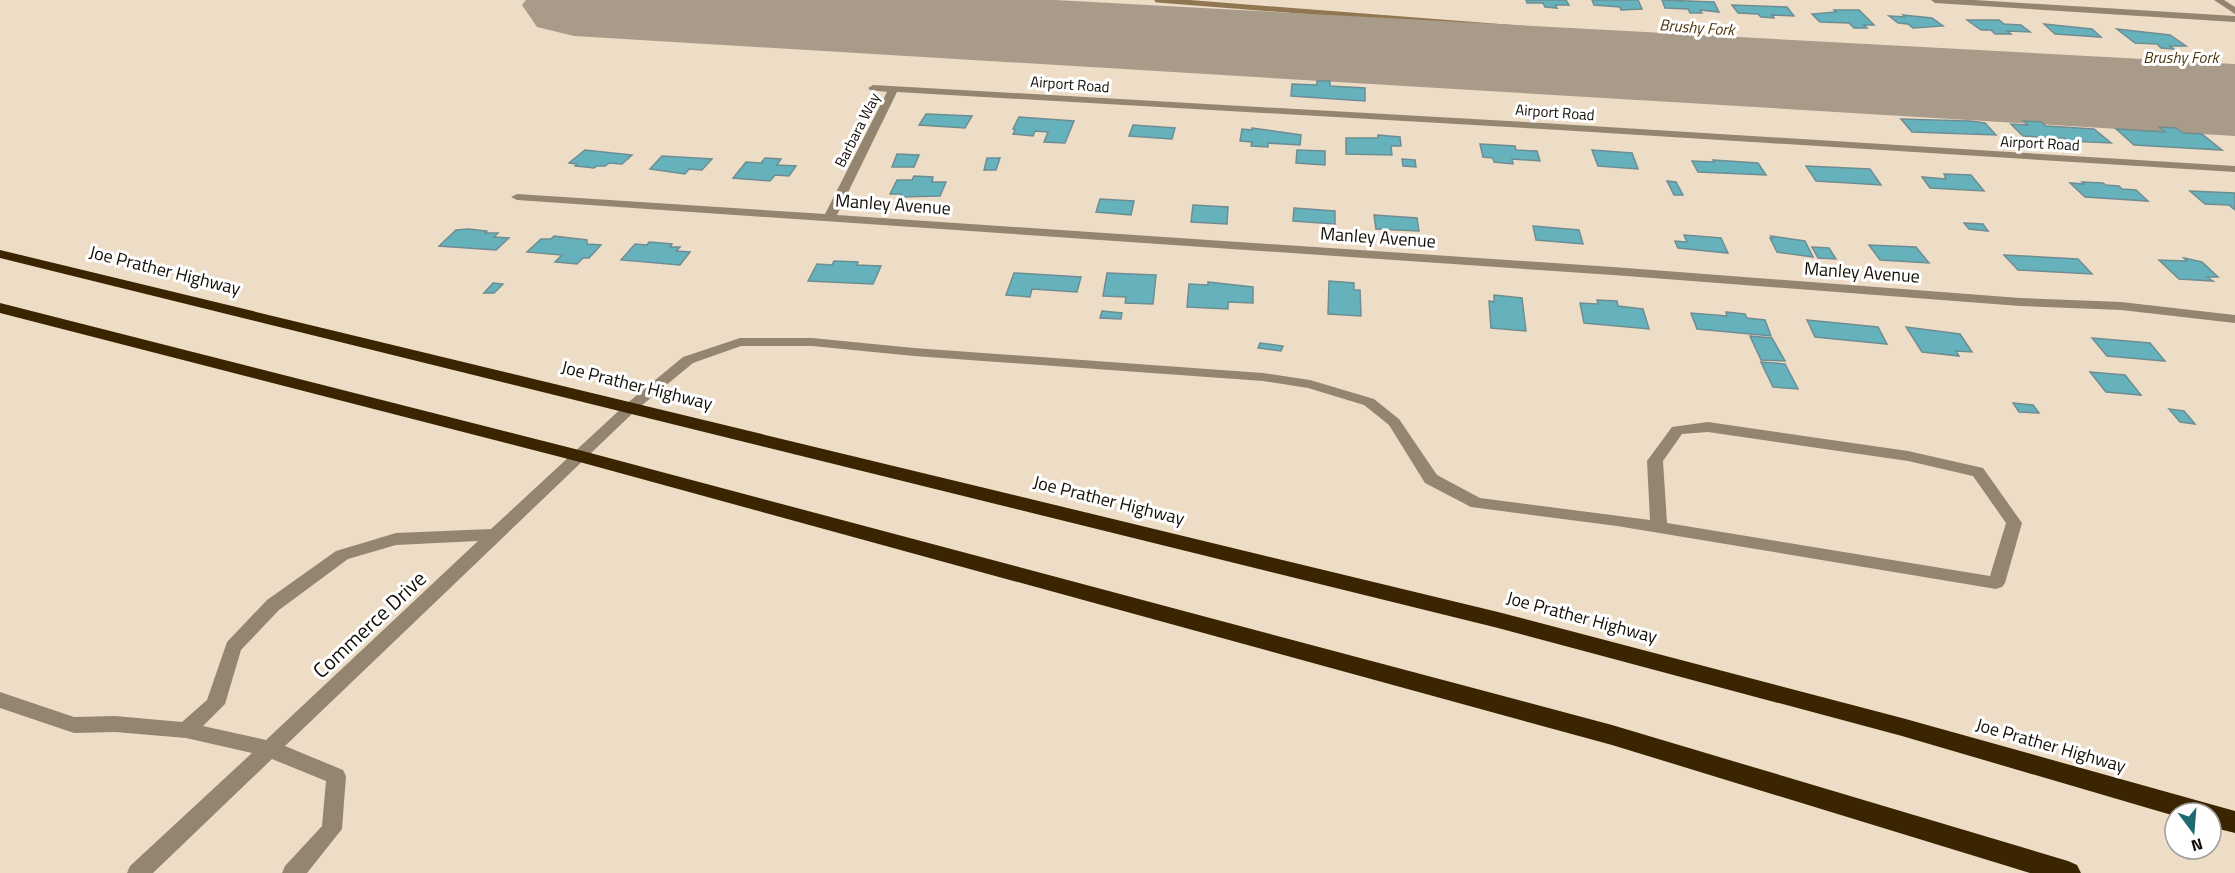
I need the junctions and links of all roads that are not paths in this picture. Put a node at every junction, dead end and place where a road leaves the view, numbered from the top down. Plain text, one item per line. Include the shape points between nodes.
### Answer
1 (1935, 0) edge
2 (2218, 0) edge
3 (2235, 11) edge
4 (2235, 19) edge
5 (873, 88) dead end
6 (894, 88) junction
7 (2235, 169) edge
8 (517, 197) dead end
9 (830, 217) junction
10 (0, 254) edge
11 (0, 308) edge
12 (2235, 319) edge
13 (630, 408) junction
14 (579, 456) junction
15 (1659, 527) junction
16 (496, 535) junction
17 (0, 700) edge
18 (186, 730) junction
19 (270, 749) junction
20 (2163, 802) edge
21 (138, 873) edge
22 (294, 873) edge
23 (2068, 873) edge

1 - 4 street
2 - 3 street
5 - 6 street, Airport Road
6 - 7 street, Airport Road
6 - 9 street, Barbara Way
8 - 9 street, Manley Avenue
9 - 12 street, Manley Avenue via 2121,306
10 - 13 highway, Joe Prather Highway
11 - 14 highway
13 - 14 street, Commerce Drive
13 - 15 street, Commerce Drive via 688,360 740,342 812,342 1263,377 1310,384 1369,402 1394,422 1431,479 1477,503
13 - 20 highway, Joe Prather Highway via 1498,620 1902,727
14 - 16 street, Commerce Drive
14 - 23 highway via 1612,735
15 - 15 street, Commerce Drive via 1996,583 2014,523 1978,472 1908,456 1708,427 1677,430 1655,460
16 - 18 street via 396,539 342,555 273,605 233,648 215,704
16 - 19 street, Commerce Drive
17 - 18 street via 74,725
18 - 19 street
19 - 21 street, Commerce Drive
19 - 22 street via 336,776 332,829

